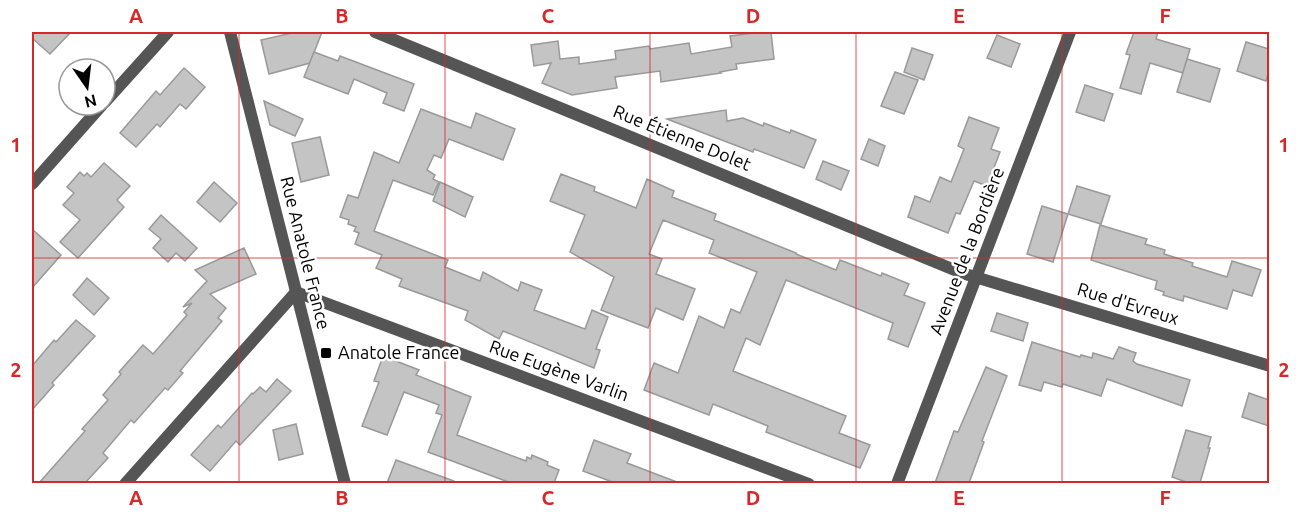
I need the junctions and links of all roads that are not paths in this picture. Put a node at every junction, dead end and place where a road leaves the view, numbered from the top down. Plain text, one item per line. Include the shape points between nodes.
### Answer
1 (168, 32) edge
2 (230, 32) edge
3 (375, 32) edge
4 (1070, 32) edge
5 (117, 89) edge
6 (92, 117) edge
7 (32, 184) edge
8 (976, 277) junction
9 (296, 292) junction
10 (1269, 366) edge
11 (125, 483) edge
12 (345, 483) edge
13 (809, 483) edge
14 (897, 483) edge

1 - 5 street
2 - 9 street, Rue Anatole France
3 - 8 street, Rue Étienne Dolet
4 - 8 street, Avenue de la Bordière
6 - 7 street
8 - 10 street, Rue d'Evreux
8 - 14 street, Avenue de la Bordière
9 - 11 street
9 - 12 street, Rue Anatole France
9 - 13 street, Rue Eugène Varlin

